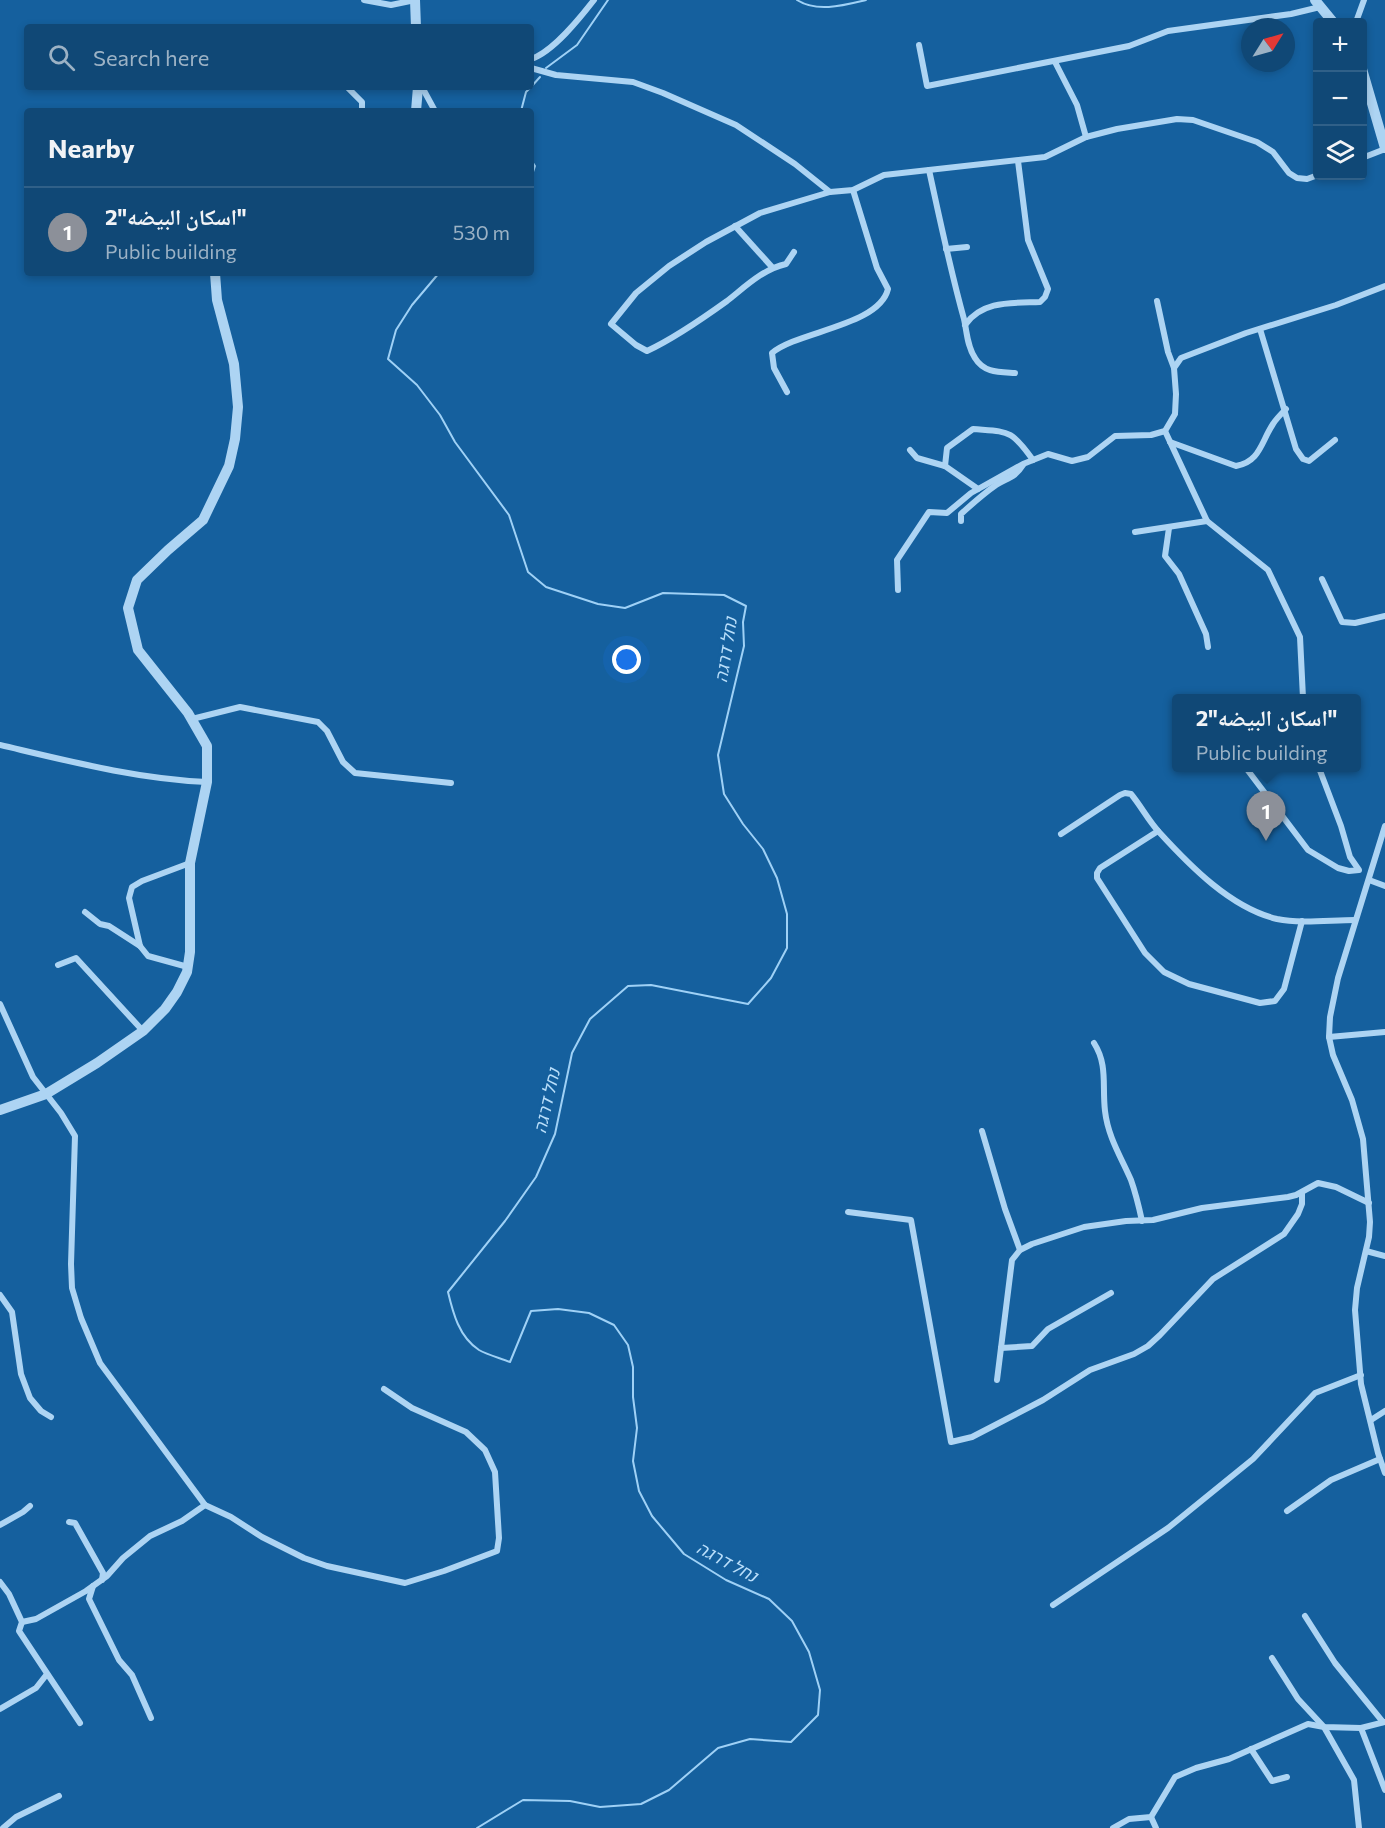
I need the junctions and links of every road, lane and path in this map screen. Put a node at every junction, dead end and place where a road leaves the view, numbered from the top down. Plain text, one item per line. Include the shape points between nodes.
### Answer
1 (364, 0) edge
2 (415, 0) edge
3 (594, 0) edge
4 (1364, 0) edge
5 (1318, 2) edge
6 (1330, 18) edge
7 (1357, 18) edge
8 (416, 24) edge
9 (919, 45) dead end
10 (534, 57) edge
11 (1054, 62) junction
12 (534, 69) edge
13 (1363, 72) edge
14 (349, 90) edge
15 (420, 90) edge
16 (422, 90) edge
17 (362, 108) edge
18 (416, 108) edge
19 (433, 108) edge
20 (1086, 137) junction
21 (1385, 149) edge
22 (1367, 156) edge
23 (1018, 161) junction
24 (929, 170) junction
25 (1313, 177) edge
26 (853, 190) junction
27 (830, 192) junction
28 (735, 226) junction
29 (966, 247) dead end
30 (946, 249) junction
31 (794, 252) dead end
32 (772, 267) junction
33 (214, 276) edge
34 (1385, 286) edge
35 (1157, 301) dead end
36 (965, 325) junction
37 (1260, 329) junction
38 (1174, 368) junction
39 (1015, 373) dead end
40 (788, 392) dead end
41 (1286, 409) junction
42 (1166, 431) junction
43 (1335, 440) dead end
44 (1170, 442) junction
45 (910, 450) dead end
46 (1033, 460) junction
47 (1023, 464) junction
48 (945, 466) junction
49 (978, 489) junction
50 (961, 521) dead end
51 (1207, 521) junction
52 (1169, 528) junction
53 (1135, 532) dead end
54 (1322, 579) dead end
55 (898, 590) dead end
56 (1385, 616) edge
57 (1208, 646) dead end
58 (1303, 694) edge
59 (192, 719) junction
60 (0, 745) edge
61 (1249, 772) edge
62 (1321, 772) edge
63 (207, 782) junction
64 (451, 783) dead end
65 (1385, 826) edge
66 (1158, 831) junction
67 (1061, 834) dead end
68 (190, 863) junction
69 (1369, 880) junction
70 (1385, 885) edge
71 (85, 912) dead end
72 (1356, 920) junction
73 (1302, 921) junction
74 (140, 946) junction
75 (58, 965) dead end
76 (188, 967) junction
77 (0, 1004) edge
78 (143, 1031) junction
79 (1385, 1032) edge
80 (1329, 1037) junction
81 (1094, 1043) dead end
82 (46, 1094) junction
83 (0, 1110) edge
84 (982, 1131) dead end
85 (1302, 1192) junction
86 (1369, 1203) junction
87 (848, 1212) dead end
88 (1142, 1221) junction
89 (1020, 1250) junction
90 (1366, 1251) junction
91 (1385, 1256) edge
92 (1111, 1293) dead end
93 (0, 1295) edge
94 (1001, 1348) junction
95 (1361, 1375) junction
96 (997, 1380) dead end
97 (384, 1389) dead end
98 (1385, 1411) edge
99 (51, 1417) dead end
100 (1371, 1420) junction
101 (1380, 1459) junction
102 (1385, 1473) edge
103 (204, 1505) junction
104 (30, 1506) dead end
105 (1287, 1510) dead end
106 (69, 1522) dead end
107 (0, 1525) edge
108 (101, 1580) junction
109 (0, 1582) edge
110 (93, 1586) junction
111 (1053, 1605) dead end
112 (1305, 1616) dead end
113 (22, 1622) junction
114 (1272, 1658) dead end
115 (47, 1674) junction
116 (0, 1709) edge
117 (151, 1718) dead end
118 (1384, 1722) edge
119 (80, 1723) dead end
120 (1324, 1727) junction
121 (1361, 1728) junction
122 (1251, 1749) junction
123 (1287, 1777) dead end
124 (1385, 1790) edge
125 (59, 1796) dead end
126 (1151, 1817) junction
127 (3, 1828) edge
128 (1113, 1828) edge
129 (1156, 1828) edge
130 (1359, 1828) edge

1 - 2 street via 391,5
2 - 8 street
3 - 10 street via 552,46
4 - 7 street
5 - 6 street
5 - 11 street via 1291,14 1168,31 1129,46
9 - 11 street via 927,86
11 - 20 street via 1077,105
12 - 27 street via 556,75 633,82 663,93 736,125
13 - 21 street
14 - 17 street via 362,102
15 - 18 street
16 - 19 street
20 - 23 street via 1045,157
20 - 25 street via 1177,118 1193,120 1257,142 1273,152 1297,178
21 - 22 street
23 - 24 street
23 - 36 street via 1028,240 1048,289 1040,302 998,303 972,315
24 - 26 street via 884,175
24 - 30 street
26 - 27 street
26 - 40 street via 877,268 888,290 886,297 881,305 780,346 772,353 774,368
27 - 28 street via 760,213
28 - 32 street
28 - 32 street via 669,266 636,294 611,324 646,351
29 - 30 street
30 - 36 street
31 - 32 street via 786,264
33 - 59 street via 234,364 238,407 229,466 203,520 137,580 128,608 138,650
34 - 37 street
35 - 38 street
36 - 39 street via 975,359 990,372
37 - 38 street via 1181,358
37 - 41 street
38 - 42 street via 1175,414
41 - 43 street via 1296,449 1303,459 1309,461
41 - 44 street via 1246,464 1236,466
42 - 44 street
42 - 46 street via 1115,436 1088,457 1072,461 1048,454
44 - 51 street
45 - 48 street via 917,458
46 - 47 street
46 - 48 street via 1013,436 1003,431 973,429 947,448
47 - 49 street
47 - 50 street via 1017,474 966,509
48 - 49 street
49 - 55 street via 947,513 929,512 897,560
51 - 52 street
51 - 58 street via 1268,570 1300,637
52 - 53 street
52 - 57 street via 1165,556 1179,574
54 - 56 street via 1342,622
59 - 63 street via 207,746
59 - 64 street via 240,707 318,722 343,762 355,773
60 - 63 street via 106,770
61 - 62 street via 1308,850 1338,868 1359,870 1350,857
63 - 68 street
65 - 69 street
66 - 67 street via 1131,794 1125,793
66 - 73 street via 1214,885 1244,907 1277,919
66 - 73 street via 1100,868 1097,878 1145,952 1164,972 1189,984 1260,1003 1275,1001 1284,989
68 - 74 street via 132,887 129,898
68 - 76 street
69 - 70 street
69 - 72 street
71 - 74 street
72 - 73 street
72 - 80 street via 1333,997
74 - 76 street via 148,956
75 - 78 street via 76,958
76 - 78 street via 177,992
77 - 82 street via 33,1077
78 - 82 street
79 - 80 street
80 - 86 street via 1363,1139
81 - 88 street via 1103,1059 1108,1125
82 - 83 street
82 - 103 street via 75,1136 71,1264 72,1288 81,1318 100,1363
84 - 89 street
85 - 86 street via 1311,1185 1327,1184
85 - 87 street via 1298,1214 1284,1234 1213,1279 1148,1346 1090,1370 972,1437 951,1442 911,1220
85 - 88 street
86 - 90 street
88 - 89 street via 1084,1227
89 - 94 street via 1012,1260
90 - 91 street
90 - 95 street via 1354,1310
92 - 94 street via 1048,1329 1032,1346
93 - 99 street via 12,1312 21,1374 30,1398
94 - 96 street
95 - 100 street
95 - 111 street via 1315,1393 1253,1459 1168,1528
97 - 103 street via 412,1408 466,1432 485,1450 495,1472 499,1538 496,1551 405,1583 304,1558
98 - 100 street
100 - 101 street
101 - 102 street
101 - 105 street via 1331,1480
103 - 108 street via 183,1521 150,1536
104 - 107 street
106 - 108 street via 75,1523 103,1573
108 - 110 street
109 - 113 street
110 - 113 street via 36,1619
110 - 117 street via 89,1599 119,1660 132,1675
112 - 118 street via 1335,1663
113 - 115 street via 19,1631
114 - 120 street via 1298,1699
115 - 116 street via 36,1688
115 - 119 street
118 - 121 street
120 - 121 street
120 - 122 street via 1308,1724
120 - 130 street via 1354,1780
121 - 124 street
122 - 123 street via 1272,1781
122 - 126 street via 1175,1777
125 - 127 street
126 - 128 street via 1129,1819
126 - 129 street

